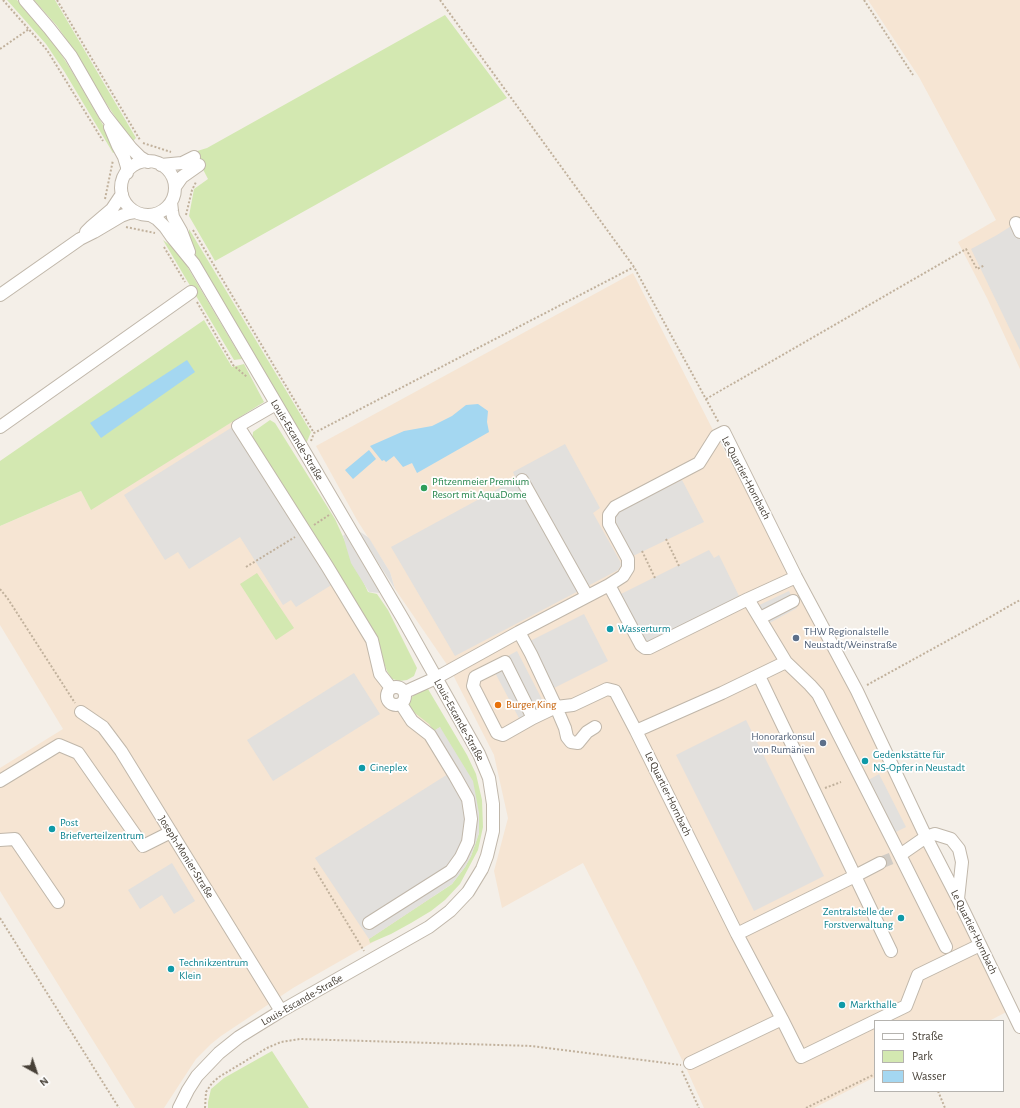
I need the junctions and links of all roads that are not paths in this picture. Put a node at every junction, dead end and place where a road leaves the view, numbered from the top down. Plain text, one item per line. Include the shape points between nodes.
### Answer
1 (24, 0) edge
2 (106, 115) junction
3 (148, 162) junction
4 (161, 165) junction
5 (127, 172) junction
6 (175, 187) junction
7 (122, 194) junction
8 (172, 202) junction
9 (135, 212) junction
10 (150, 215) junction
11 (80, 239) junction
12 (194, 264) junction
13 (191, 292) dead end
14 (0, 295) edge
15 (276, 404) junction
16 (0, 427) edge
17 (522, 480) dead end
18 (796, 577) junction
19 (609, 585) junction
20 (587, 596) junction
21 (748, 598) junction
22 (794, 601) dead end
23 (760, 618) junction
24 (519, 632) junction
25 (786, 662) junction
26 (759, 676) junction
27 (436, 678) junction
28 (390, 688) junction
29 (405, 692) junction
30 (401, 704) junction
31 (556, 706) junction
32 (81, 712) road end
33 (533, 718) junction
34 (595, 727) dead end
35 (636, 731) junction
36 (0, 781) edge
37 (171, 832) junction
38 (926, 838) junction
39 (0, 840) edge
40 (900, 855) junction
41 (880, 863) tunnel mouth
42 (856, 876) junction
43 (958, 899) junction
44 (58, 902) dead end
45 (369, 923) dead end
46 (737, 934) junction
47 (980, 945) junction
48 (946, 947) dead end
49 (891, 951) dead end
50 (281, 1011) junction
51 (782, 1019) junction
52 (877, 1020) edge
53 (874, 1022) edge
54 (1020, 1027) edge
55 (685, 1064) road end
56 (179, 1108) edge

1 - 2 street via 71,56
2 - 3 street via 134,152
2 - 5 street via 124,157
3 - 4 street
3 - 5 street via 136,165
4 - 6 street via 171,174
4 - 6 street via 197,161
5 - 7 street
6 - 8 street
7 - 9 street
7 - 11 street via 112,209
8 - 10 street via 161,212
8 - 12 street, Louis-Escande-Straße via 173,217
9 - 10 street
9 - 11 street via 121,216
10 - 12 street, Louis-Escande-Straße via 165,227
11 - 14 street
12 - 15 street, Louis-Escande-Straße
13 - 16 street
15 - 27 street, Louis-Escande-Straße
15 - 28 street via 238,426 372,640 380,674
17 - 20 street
18 - 19 street, Le Quartier-Hornbach via 724,432 716,436 699,463 615,507 609,515 609,524 628,559 628,568 623,576
18 - 21 street
18 - 38 street, Le Quartier-Hornbach via 857,691
19 - 20 street, Le Quartier-Hornbach
19 - 21 street via 645,648
20 - 24 street, Le Quartier-Hornbach
21 - 23 street
22 - 23 street
23 - 25 street
24 - 27 street, Le Quartier-Hornbach
24 - 31 street
25 - 26 street
25 - 40 street via 818,694
26 - 35 street
26 - 42 street
27 - 29 street, Le Quartier-Hornbach
27 - 50 street, Louis-Escande-Straße via 479,754 492,791 493,831 476,880 450,911 429,927
28 - 29 street via 399,687
28 - 30 street via 387,693 388,701 393,705
29 - 30 street
30 - 45 street via 412,721 430,735 468,799 471,819 468,842 462,857 451,871
31 - 33 street
31 - 34 street via 571,742 578,742
31 - 35 street, Le Quartier-Hornbach via 573,706 608,689 615,691
32 - 37 street, Joseph-Monier-Straße via 103,727 117,745
33 - 33 street via 505,662 475,677 473,686 497,733 503,735
35 - 46 street, Le Quartier-Hornbach
36 - 37 street via 59,745 78,753 143,846
37 - 50 street, Joseph-Monier-Straße
38 - 40 street
38 - 43 street, Le Quartier-Hornbach
38 - 43 street via 935,834 951,839 959,849 962,862
39 - 44 street via 15,839
40 - 48 street
41 - 42 street
42 - 46 street
42 - 49 street
43 - 47 street, Le Quartier-Hornbach
46 - 51 street, Le Quartier-Hornbach
47 - 52 street, Le Quartier-Hornbach via 918,975 906,1006
47 - 54 street, Le Quartier-Hornbach
50 - 56 street, Louis-Escande-Straße via 239,1037 219,1053 197,1076
51 - 53 street, Le Quartier-Hornbach via 800,1058
51 - 55 street

